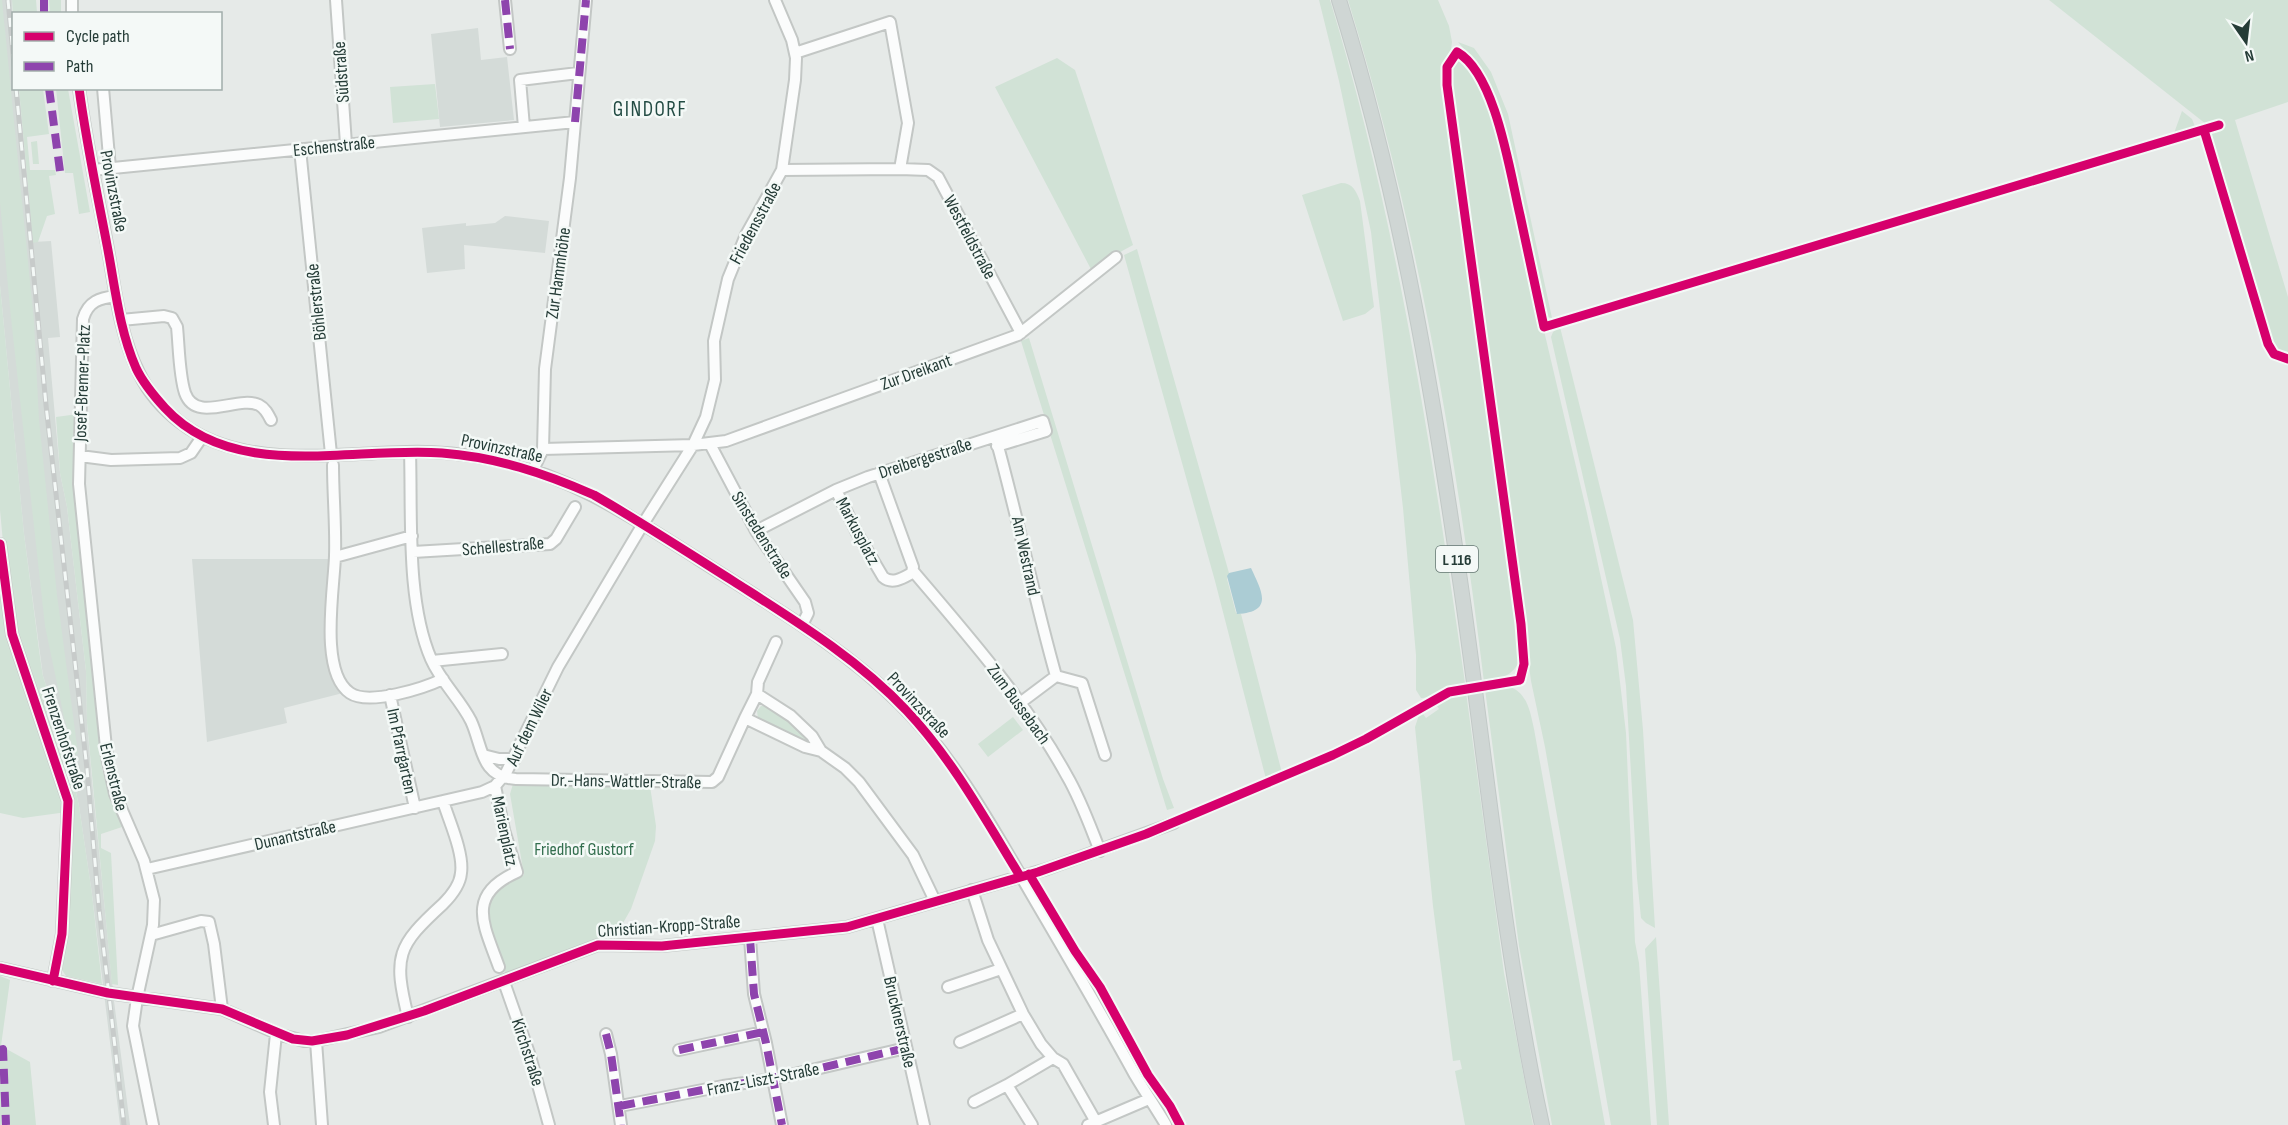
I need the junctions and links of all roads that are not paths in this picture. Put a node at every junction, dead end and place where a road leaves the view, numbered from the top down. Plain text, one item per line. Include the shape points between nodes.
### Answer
1 (336, 0) edge
2 (505, 0) edge
3 (586, 0) edge
4 (774, 0) edge
5 (1339, 0) edge
6 (510, 50) dead end
7 (795, 53) junction
8 (578, 73) junction
9 (79, 90) edge
10 (103, 90) edge
11 (575, 122) junction
12 (524, 127) junction
13 (346, 144) junction
14 (300, 149) junction
15 (110, 168) junction
16 (900, 169) junction
17 (93, 170) junction
18 (782, 170) junction
19 (1116, 257) dead end
20 (116, 296) junction
21 (121, 320) junction
22 (1021, 333) junction
23 (271, 420) dead end
24 (202, 437) junction
25 (996, 441) joint
26 (710, 444) junction
27 (693, 445) junction
28 (543, 449) junction
29 (410, 452) junction
30 (80, 456) junction
31 (332, 459) junction
32 (533, 470) junction
33 (879, 473) junction
34 (836, 490) junction
35 (575, 507) dead end
36 (643, 524) junction
37 (756, 531) junction
38 (412, 536) junction
39 (0, 544) edge
40 (413, 552) junction
41 (335, 557) junction
42 (914, 571) junction
43 (802, 625) junction
44 (776, 642) dead end
45 (502, 654) dead end
46 (432, 660) junction
47 (1056, 676) junction
48 (443, 679) junction
49 (757, 694) junction
50 (390, 695) junction
51 (1020, 703) junction
52 (745, 718) junction
53 (821, 751) junction
54 (483, 755) junction
55 (1105, 755) dead end
56 (515, 759) junction
57 (499, 782) junction
58 (443, 801) junction
59 (415, 808) junction
60 (1174, 823) dead end
61 (1100, 851) junction
62 (147, 869) junction
63 (1020, 876) junction
64 (972, 890) junction
65 (935, 901) junction
66 (877, 919) junction
67 (151, 936) junction
68 (750, 938) junction
69 (499, 967) dead end
70 (0, 969) edge
71 (1001, 969) junction
72 (53, 981) junction
73 (504, 981) junction
74 (948, 987) dead end
75 (136, 998) junction
76 (222, 1009) junction
77 (1023, 1014) junction
78 (408, 1017) junction
79 (763, 1032) junction
80 (276, 1034) junction
81 (606, 1034) dead end
82 (316, 1041) junction
83 (960, 1042) dead end
84 (906, 1048) junction
85 (679, 1050) dead end
86 (1053, 1058) junction
87 (773, 1079) junction
88 (1007, 1085) junction
89 (1149, 1099) junction
90 (974, 1102) dead end
91 (620, 1106) junction
92 (1092, 1123) edge
93 (153, 1125) edge
94 (274, 1125) edge
95 (322, 1125) edge
96 (548, 1125) edge
97 (621, 1125) edge
98 (782, 1125) edge
99 (924, 1125) edge
100 (1032, 1125) edge
101 (1166, 1125) edge
102 (1542, 1125) edge

1 - 13 street, Südstraße
2 - 6 street
3 - 8 street, Zur Hammhöhe
4 - 7 street, Friedensstraße
5 - 102 main road, L 116 via 1392,197 1424,353 1509,939
7 - 16 street via 890,22 908,123
7 - 18 street, Friedensstraße
8 - 11 street, Zur Hammhöhe
8 - 12 street via 520,80
9 - 17 street, Provinzstraße
10 - 15 street, Provinzstraße
11 - 12 street, Eschenstraße
11 - 28 street, Zur Hammhöhe via 545,369
12 - 13 street, Eschenstraße
13 - 14 street, Eschenstraße
14 - 15 street, Eschenstraße
14 - 31 street, Böhlerstraße
15 - 17 street, Eschenstraße
16 - 18 street, Westfeldstraße
16 - 22 street, Westfeldstraße via 928,170 938,177
17 - 20 street, Provinzstraße
18 - 27 street, Friedensstraße via 730,273 714,341 715,380 706,417
19 - 22 street, Zur Dreikant
20 - 21 street, Provinzstraße
20 - 30 street, Josef-Bremer-Platz via 93,302 84,317
21 - 23 street via 172,318 177,327 184,388 190,400 205,407 256,404
21 - 24 street, Provinzstraße via 134,362 147,386 177,420
22 - 26 street, Zur Dreikant
24 - 30 street via 191,453 180,458 111,460
24 - 31 street, Provinzstraße via 254,453
25 - 33 street, Dreibergestraße
25 - 47 street, Am Westrand
26 - 27 street, Zur Dreikant
26 - 37 street, Sinstedenstraße
27 - 28 street
27 - 36 street, Auf dem Wiler
28 - 32 street, Zur Hammhöhe
29 - 31 street, Provinzstraße
29 - 32 street, Provinzstraße via 469,456
29 - 38 street
30 - 62 street, Erlenstraße via 82,521 107,757 118,804
31 - 41 street, Böhlerstraße
32 - 36 street, Provinzstraße via 594,495
33 - 34 street, Dreibergestraße
33 - 42 street, Markusplatz
34 - 37 street, Dreibergestraße
34 - 42 street, Markusplatz via 884,579 895,581
35 - 40 street, Schellestraße via 550,544
36 - 43 street, Provinzstraße
36 - 56 street, Auf dem Wiler via 558,667
37 - 43 street, Sinstedenstraße via 805,602 807,613
38 - 40 street
38 - 41 street
39 - 72 street, Frenzenhofstraße via 12,634 68,801 62,928
40 - 46 street via 416,603
41 - 50 street, Böhlerstraße via 332,640 338,676 357,697
42 - 51 street, Zum Bussebach
43 - 63 street, Provinzstraße via 866,672 914,719 956,772
44 - 49 street, Dr.-Hans-Wattler-Straße via 758,682
45 - 46 street
46 - 48 street
47 - 51 street
47 - 55 street via 1082,683
48 - 50 street
48 - 54 street via 469,718
49 - 52 street, Dr.-Hans-Wattler-Straße
49 - 53 street via 791,716
50 - 59 street, Im Pfarrgarten
51 - 61 street, Zum Bussebach via 1069,778
52 - 53 street
52 - 57 street, Dr.-Hans-Wattler-Straße via 718,777 712,782
53 - 65 street via 844,768 877,805 913,855
54 - 56 street
54 - 57 street
56 - 57 street, Auf dem Wiler
57 - 58 street, Auf dem Wiler via 482,792
57 - 69 street, Marienplatz via 504,830 517,872 496,884 484,902 486,929
58 - 59 street, Dunantstraße
58 - 78 street via 461,857 461,873 453,892 406,942 399,965
59 - 62 street, Dunantstraße
60 - 61 street, Christian-Kropp-Straße
61 - 63 street, Christian-Kropp-Straße
62 - 67 street, Erlenstraße via 154,905
63 - 64 street, Christian-Kropp-Straße
63 - 89 street, Provinzstraße
64 - 65 street, Christian-Kropp-Straße
64 - 71 street
65 - 66 street, Christian-Kropp-Straße
66 - 68 street, Christian-Kropp-Straße via 841,928
66 - 84 street, Brucknerstraße
67 - 75 street, Erlenstraße
67 - 76 street via 209,922
68 - 73 street, Christian-Kropp-Straße via 652,947 598,945
68 - 79 street via 754,994
70 - 72 street, Christian-Kropp-Straße
71 - 74 street
71 - 77 street
72 - 75 street, Christian-Kropp-Straße
73 - 78 street, Christian-Kropp-Straße
73 - 96 street, Kirchstraße
75 - 76 street, Christian-Kropp-Straße
75 - 93 street, Erlenstraße via 133,1031
76 - 80 street, Christian-Kropp-Straße
77 - 83 street
77 - 86 street
78 - 82 street, Christian-Kropp-Straße
79 - 85 street
79 - 87 street
80 - 82 street, Christian-Kropp-Straße
80 - 94 street via 270,1092
81 - 91 street
82 - 95 street
84 - 87 street, Franz-Liszt-Straße
84 - 99 street, Brucknerstraße
86 - 88 street
86 - 92 street via 1063,1064
87 - 91 street, Franz-Liszt-Straße
87 - 98 street
88 - 90 street
88 - 100 street
89 - 92 street
89 - 101 street, Provinzstraße
91 - 97 street

